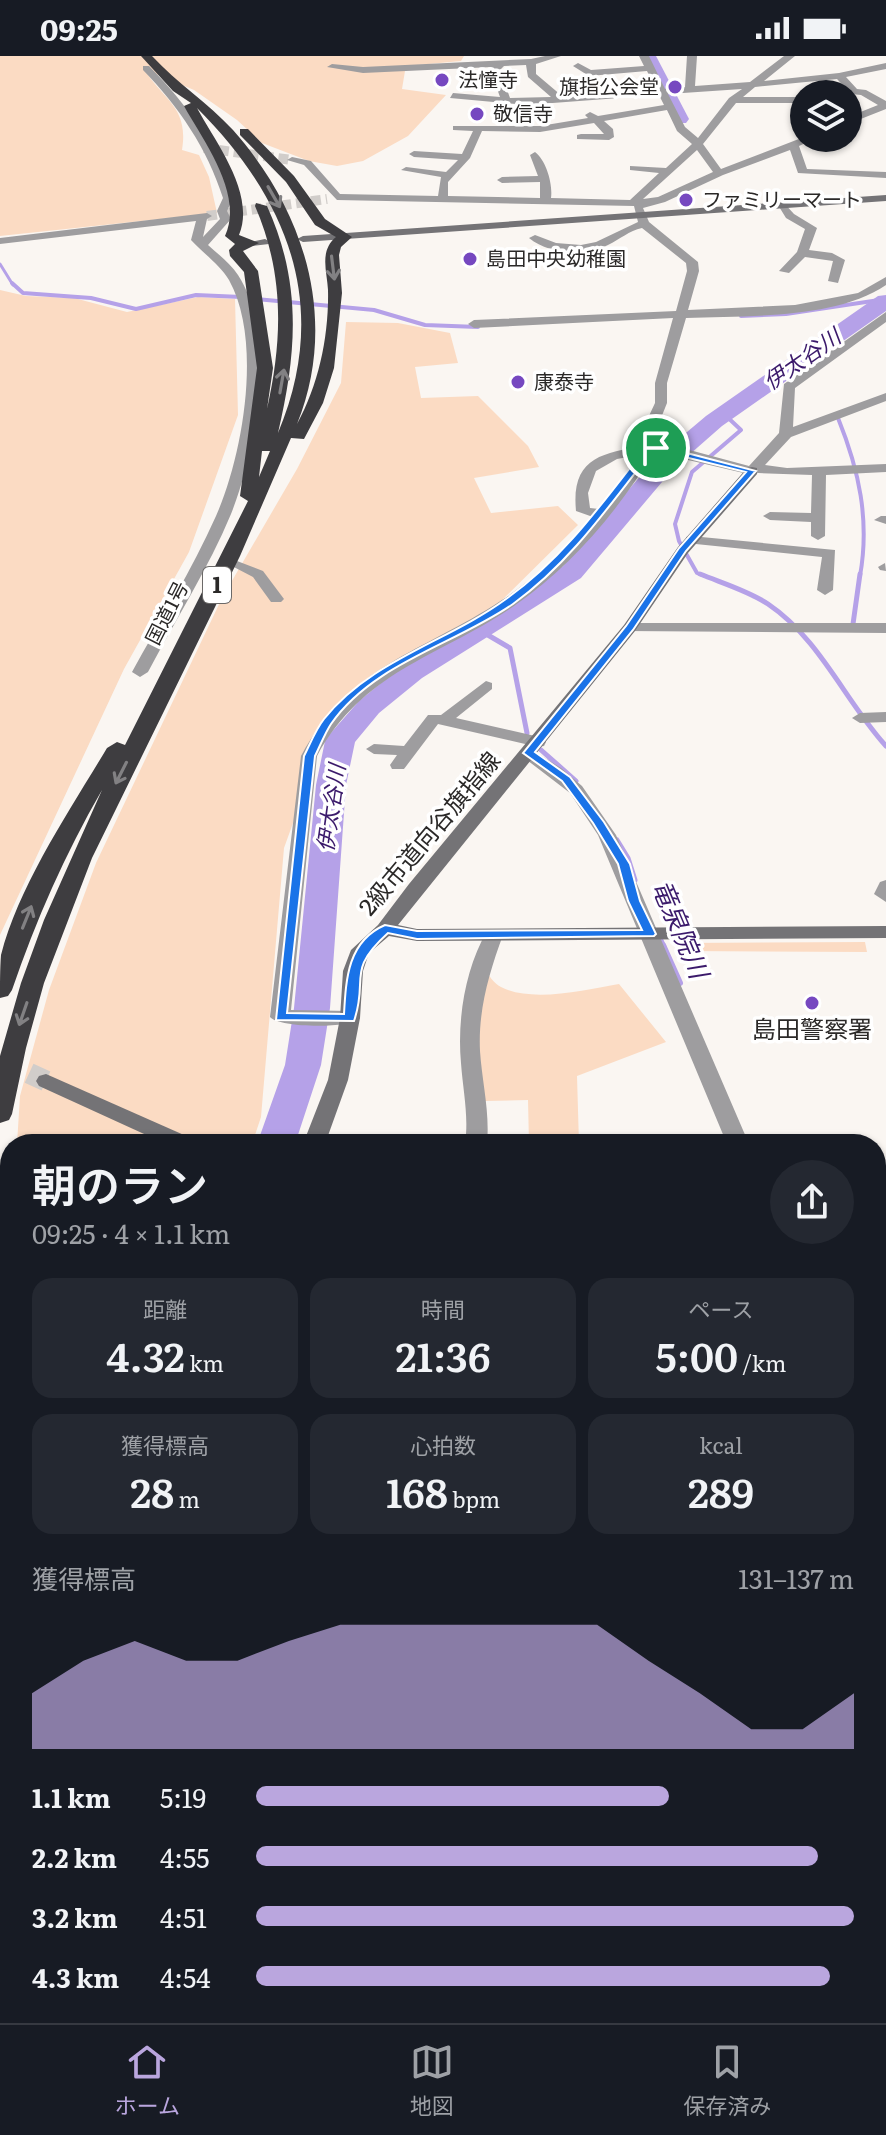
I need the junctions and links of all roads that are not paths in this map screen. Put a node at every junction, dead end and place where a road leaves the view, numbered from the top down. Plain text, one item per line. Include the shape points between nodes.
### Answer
1 (556, 56) edge
2 (644, 56) edge
3 (692, 56) edge
4 (790, 56) edge
5 (797, 56) edge
6 (863, 56) edge
7 (475, 60) edge
8 (146, 62) edge
9 (532, 62) edge
10 (501, 64) junction
11 (886, 66) edge
12 (332, 67) dead end
13 (651, 68) junction
14 (869, 71) junction
15 (839, 76) junction
16 (882, 77) dead end
17 (816, 78) junction
18 (799, 80) edge
19 (843, 80) edge
20 (790, 81) edge
21 (755, 85) junction
22 (470, 86) dead end
23 (690, 90) junction
24 (661, 92) junction
25 (862, 92) edge
26 (453, 96) dead end
27 (190, 98) junction
28 (473, 98) junction
29 (561, 99) junction
30 (732, 100) junction
31 (790, 100) edge
32 (507, 102) junction
33 (521, 102) junction
34 (771, 102) junction
35 (668, 107) junction
36 (862, 115) edge
37 (597, 119) junction
38 (457, 128) dead end
39 (479, 128) junction
40 (520, 129) junction
41 (196, 130) junction
42 (581, 137) dead end
43 (697, 143) junction
44 (790, 147) edge
45 (204, 148) dead end
46 (796, 152) edge
47 (414, 154) dead end
48 (535, 155) dead end
49 (465, 157) junction
50 (292, 160) tunnel mouth
51 (634, 168) dead end
52 (406, 170) dead end
53 (667, 171) junction
54 (719, 173) junction
55 (861, 174) junction
56 (446, 175) junction
57 (886, 175) edge
58 (544, 179) junction
59 (502, 180) dead end
60 (443, 197) junction
61 (886, 198) edge
62 (868, 200) junction
63 (545, 202) junction
64 (783, 205) junction
65 (639, 211) junction
66 (345, 237) junction
67 (535, 238) dead end
68 (303, 239) dead end
69 (0, 241) edge
70 (202, 245) junction
71 (802, 253) junction
72 (785, 271) dead end
73 (834, 281) dead end
74 (883, 285) edge
75 (886, 316) edge
76 (680, 319) junction
77 (472, 329) dead end
78 (886, 397) edge
79 (786, 434) junction
80 (655, 449) junction
81 (886, 468) edge
82 (753, 470) junction
83 (819, 470) junction
84 (248, 496) junction
85 (601, 514) junction
86 (770, 516) dead end
87 (818, 518) junction
88 (818, 536) dead end
89 (242, 537) junction
90 (691, 540) junction
91 (237, 565) dead end
92 (825, 590) dead end
93 (276, 599) dead end
94 (630, 628) junction
95 (886, 628) edge
96 (140, 672) dead end
97 (486, 686) dead end
98 (886, 717) edge
99 (860, 718) dead end
100 (444, 720) junction
101 (533, 748) junction
102 (374, 749) dead end
103 (886, 886) edge
104 (886, 896) edge
105 (385, 929) junction
106 (886, 932) edge
107 (650, 934) junction
108 (494, 935) junction
109 (0, 990) edge
110 (345, 1018) junction
111 (46, 1081) tunnel mouth
112 (0, 1114) edge
113 (164, 1134) edge
114 (318, 1134) edge
115 (478, 1134) edge
116 (734, 1134) edge

1 - 9 street
2 - 13 street
3 - 23 street
4 - 21 street
5 - 17 street
6 - 11 street
7 - 10 street
7 - 12 street via 363,70
8 - 27 highway, 国道1号 / 1
8 - 41 street
9 - 10 street
9 - 13 street via 584,65 589,73
9 - 29 street via 533,79
10 - 32 street via 495,69
11 - 14 street
13 - 24 street
14 - 15 street
14 - 16 street
15 - 17 street
15 - 19 street
17 - 18 street
20 - 21 street
21 - 23 street
21 - 30 street
21 - 34 street
22 - 28 street
23 - 24 street
24 - 29 street
24 - 35 street
25 - 36 street via 886,105
26 - 28 street
27 - 66 highway via 237,125 290,179 320,222
84 -> 27 highway, 国道1号 / 1 via 263,458 285,363 284,277 267,216 241,168
27 - 84 highway via 229,177 238,222 232,236 258,242 236,250 251,271 265,368
27 -> 89 highway, 国道1号 / 1 via 235,139 282,212 295,247 308,316 308,362 296,408
28 - 32 street
29 - 33 street
29 - 37 street
30 - 34 street
30 - 43 street
31 - 34 street
32 - 33 street
33 - 40 street
35 - 37 street
35 - 43 street
37 - 40 street
37 - 42 street via 609,137
38 - 39 street
39 - 40 street
39 - 49 street
41 - 45 street via 189,130 192,146
41 - 70 street via 219,169 228,198 222,211 226,219
43 - 53 street
43 - 54 street
44 - 54 street
46 - 55 street via 802,171
47 - 49 street
48 - 58 street
49 - 56 street
50 - 60 street via 307,163 332,198 389,188
51 - 53 street
52 - 56 street
53 - 65 street
54 - 65 street
55 - 57 street
55 - 62 street
56 - 60 street
58 - 59 street
58 - 63 street
60 - 63 street
61 - 62 street
62 - 64 street
63 - 65 street
64 - 65 street
64 - 71 street via 790,216 811,228
65 - 66 street
65 - 67 street via 627,227 596,245 556,248
65 - 76 street via 692,262
66 - 68 street
66 -> 89 highway via 332,254 335,296 317,402
69 - 70 street via 205,217 197,240
70 - 96 street via 233,276 247,308 254,350 249,411 238,473 223,516 202,564
71 - 72 street
71 - 73 street via 839,260
74 - 76 street via 844,301
75 - 79 street via 789,387
76 - 77 street
76 - 80 street via 661,383 661,403 648,433
78 - 79 street
79 - 82 street
80 - 82 street
80 - 85 street
80 - 85 street via 603,459 583,477 583,511
81 - 83 street
82 - 83 street
82 - 90 street, 2級市道向谷旗指線
83 - 87 street
109 -> 84 highway, 国道1号 / 1 via 27,914 67,832 215,569
85 - 110 street via 550,568 507,603 349,697 309,756 280,1017
86 - 87 street
87 - 88 street
89 -> 112 highway, 国道1号 / 1 via 90,832 18,1030
90 - 92 street via 830,553
90 - 94 street, 2級市道向谷旗指線
91 - 93 street via 258,574
94 - 95 street
94 - 101 street, 2級市道向谷旗指線
97 - 100 street
98 - 99 street
100 - 101 street
100 - 102 street via 434,718 403,758
101 - 105 street, 2級市道向谷旗指線
101 - 107 street via 566,779 598,822 624,864
103 - 104 street
105 - 108 street via 417,935
105 - 110 street, 2級市道向谷旗指線 via 361,950
106 - 107 street
107 - 108 street
107 - 116 street
108 - 115 street via 476,982 470,1021
110 - 114 street, 2級市道向谷旗指線 via 338,1080
111 - 113 street

